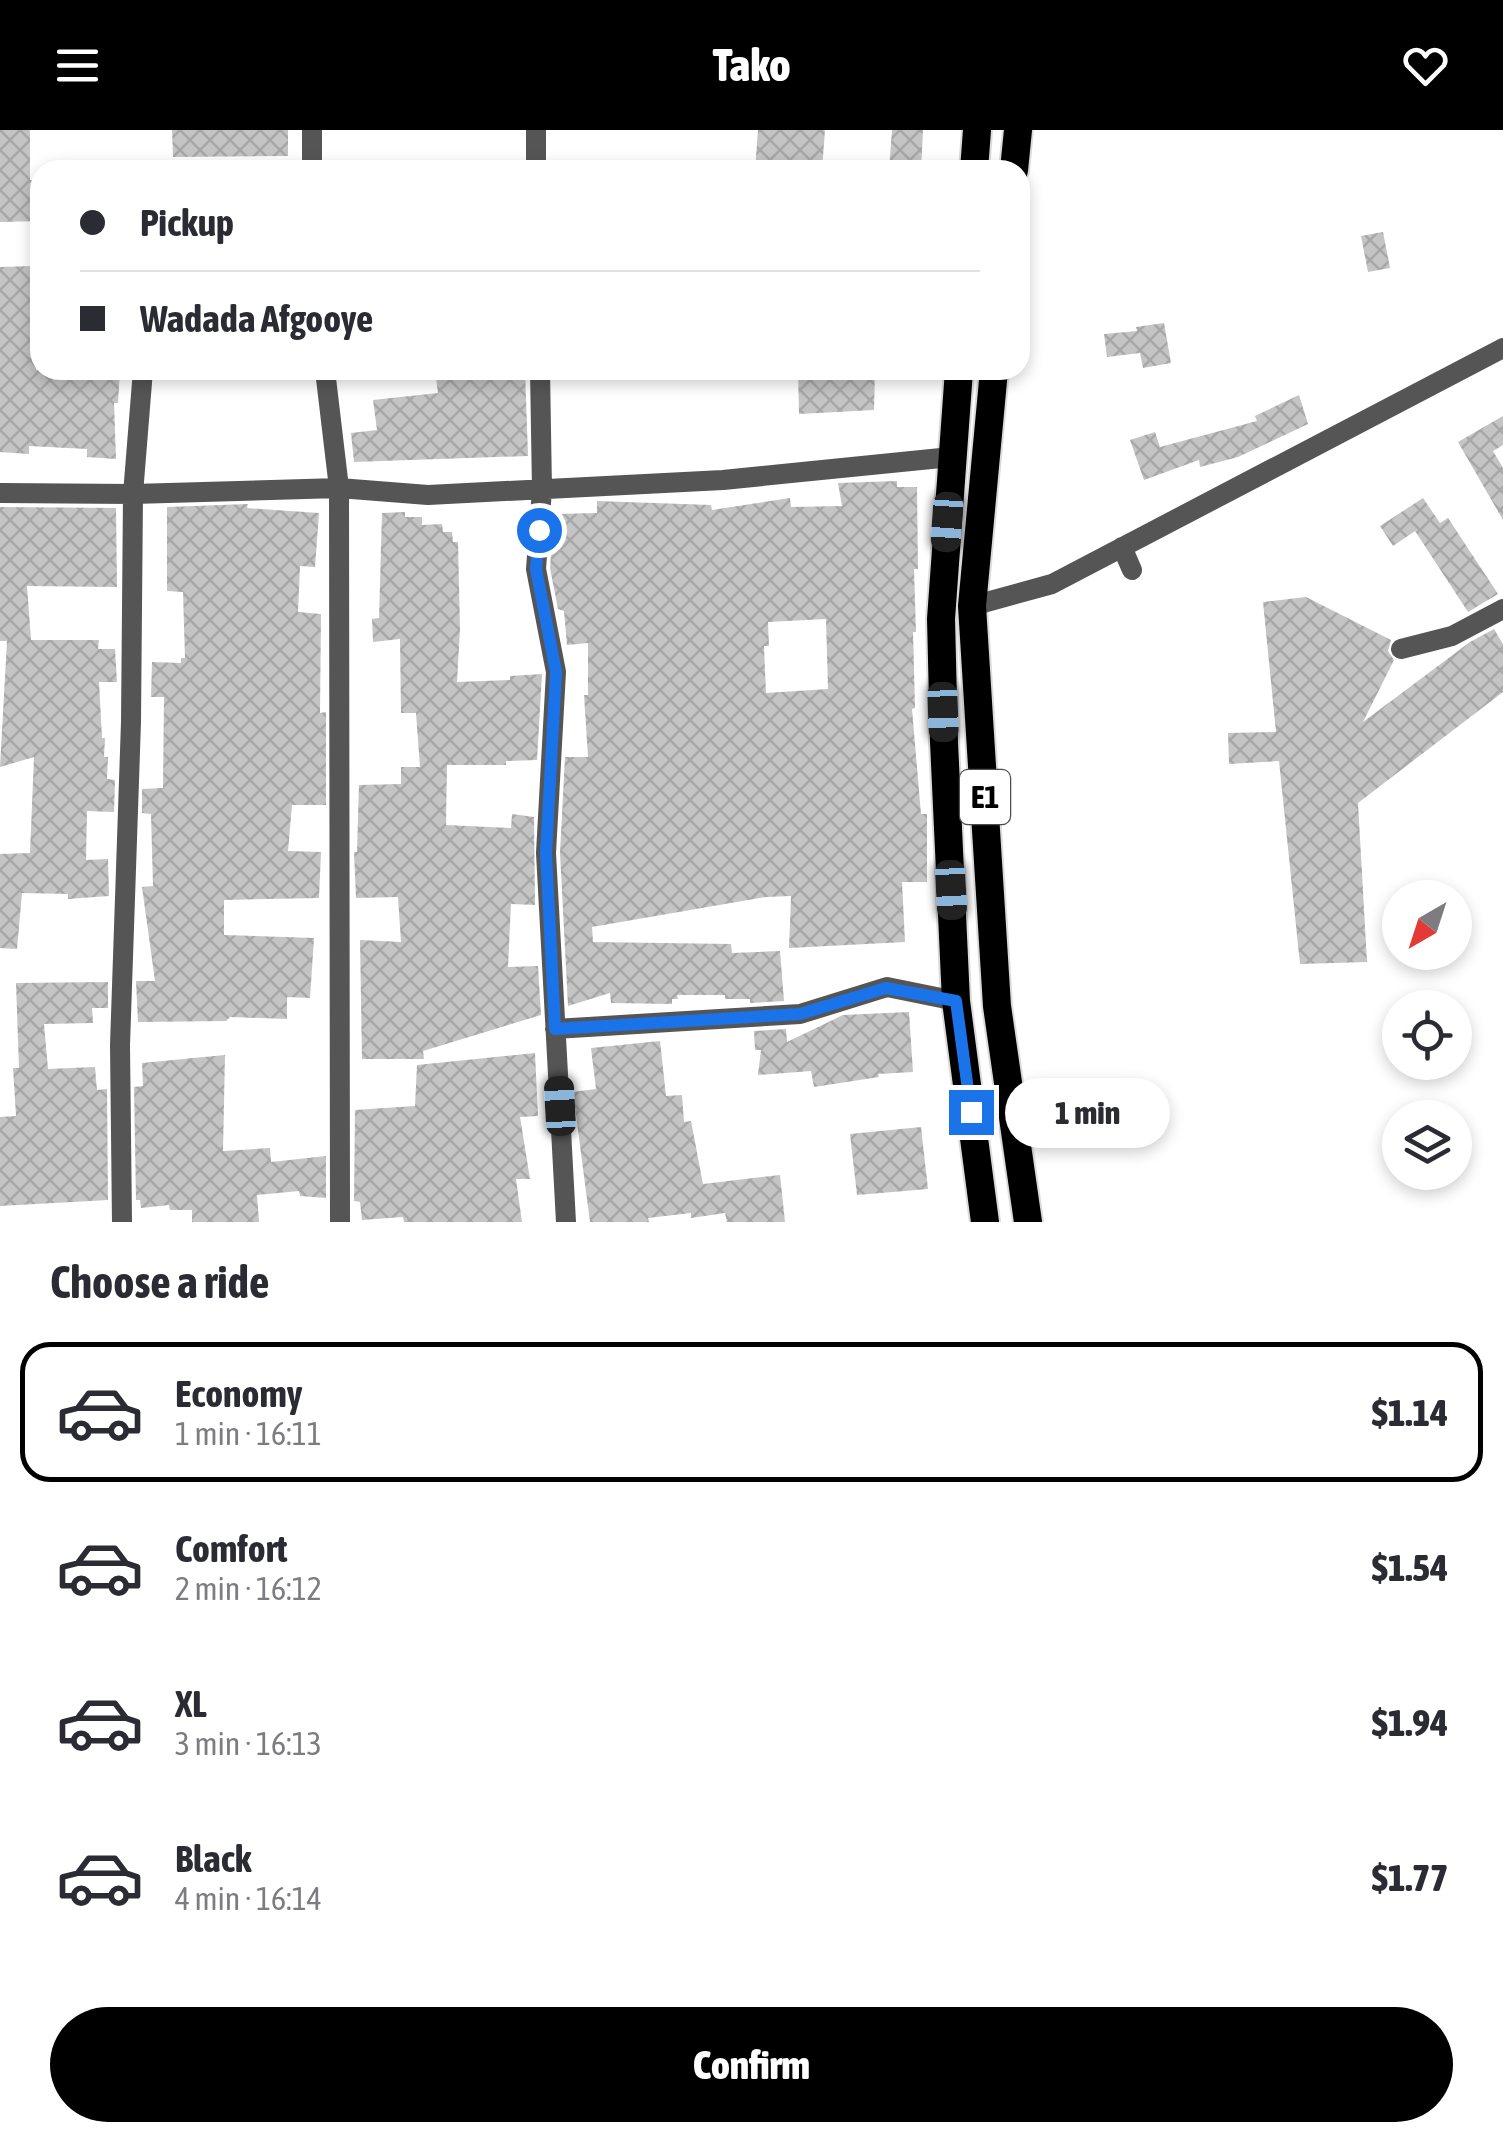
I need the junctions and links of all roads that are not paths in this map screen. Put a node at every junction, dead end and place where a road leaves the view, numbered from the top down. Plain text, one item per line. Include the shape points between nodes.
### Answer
1 (312, 130) edge
2 (536, 130) edge
3 (977, 130) edge
4 (1018, 130) edge
5 (312, 160) edge
6 (536, 160) edge
7 (975, 160) edge
8 (1015, 160) edge
9 (1503, 348) edge
10 (142, 380) edge
11 (325, 380) edge
12 (540, 380) edge
13 (958, 380) edge
14 (993, 380) edge
15 (951, 458) junction
16 (339, 488) junction
17 (542, 490) junction
18 (0, 493) edge
19 (134, 494) junction
20 (1122, 548) junction
21 (1132, 570) dead end
22 (972, 606) junction
23 (1503, 609) edge
24 (1400, 648) dead end
25 (956, 1001) junction
26 (555, 1029) junction
27 (122, 1222) edge
28 (340, 1222) edge
29 (566, 1222) edge
30 (985, 1222) edge
31 (1028, 1222) edge

1 - 5 street
2 - 6 street
3 - 7 highway
4 - 8 highway
9 - 20 street
10 - 19 street
11 - 16 street
12 - 17 street
13 - 15 highway, E1
14 - 22 highway, E1
15 - 17 street
15 - 25 highway, E1 via 941,619
16 - 17 street via 428,496
16 - 19 street
16 - 28 street
17 - 26 street via 536,569 556,672 546,853
18 - 19 street
19 - 27 street
20 - 21 street
20 - 22 street via 1052,584
22 - 31 highway, E1 via 998,1006
23 - 24 street via 1452,636
25 - 26 street via 886,988 800,1014
25 - 30 highway, E1
26 - 29 street

